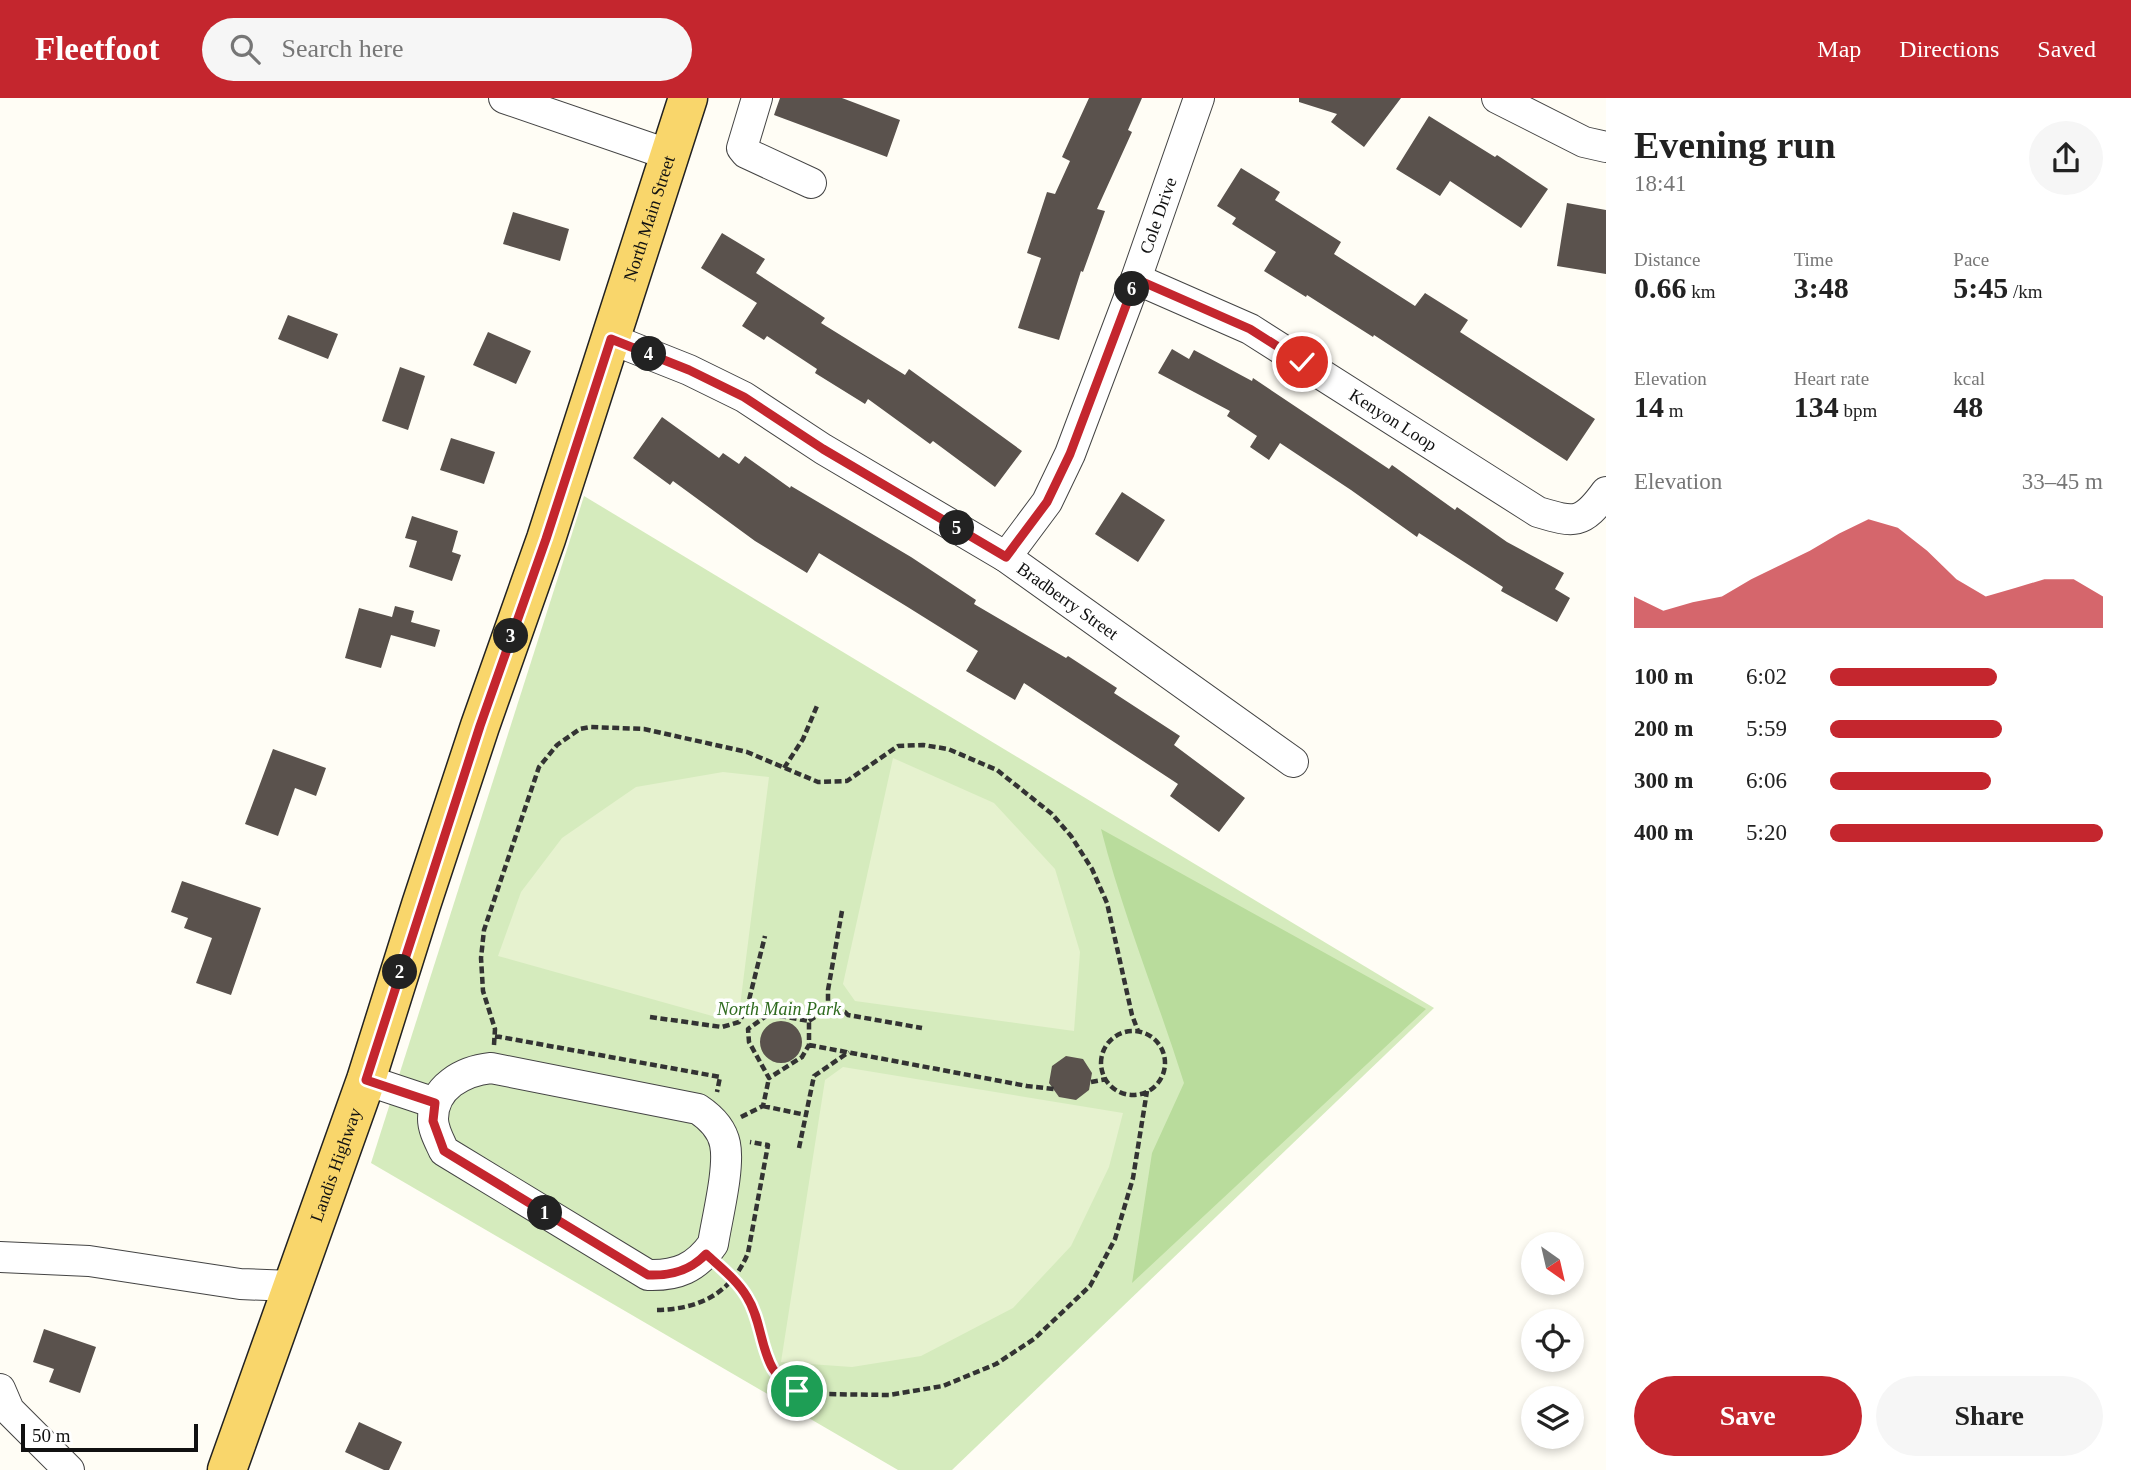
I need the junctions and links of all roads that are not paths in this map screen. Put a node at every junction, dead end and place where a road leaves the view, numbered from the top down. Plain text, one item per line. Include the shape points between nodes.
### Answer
1 (504, 98) edge
2 (688, 98) edge
3 (757, 98) edge
4 (1199, 98) edge
5 (1497, 98) edge
6 (1606, 147) edge
7 (670, 155) junction
8 (811, 183) dead end
9 (1136, 279) junction
10 (611, 339) junction
11 (1606, 492) edge
12 (1006, 557) junction
13 (1293, 762) dead end
14 (366, 1080) junction
15 (435, 1103) junction
16 (0, 1257) edge
17 (292, 1286) junction
18 (0, 1389) edge
19 (7, 1419) edge
20 (69, 1470) edge
21 (228, 1470) edge

1 - 7 street
2 - 7 main road, North Main Street
3 - 8 street via 742,148
4 - 9 street, Cole Drive
5 - 6 street via 1584,142
7 - 10 main road, North Main Street
9 - 11 street, Kenyon Loop via 1250,329 1538,512 1577,519 1593,510
9 - 12 street, Cole Drive via 1070,454 1047,502
10 - 12 street, Bradberry Street via 744,397
10 - 14 main road, Landis Highway
12 - 13 street, Bradberry Street
14 - 15 street
14 - 17 main road, Landis Highway
15 - 15 street via 447,1086 462,1076 491,1068 698,1109 710,1117 725,1142 713,1244 698,1263 684,1270 667,1276 648,1275 444,1151 433,1121
16 - 17 street via 89,1261 240,1284
17 - 21 main road, Landis Highway
18 - 19 street via 9,1410
19 - 20 street

